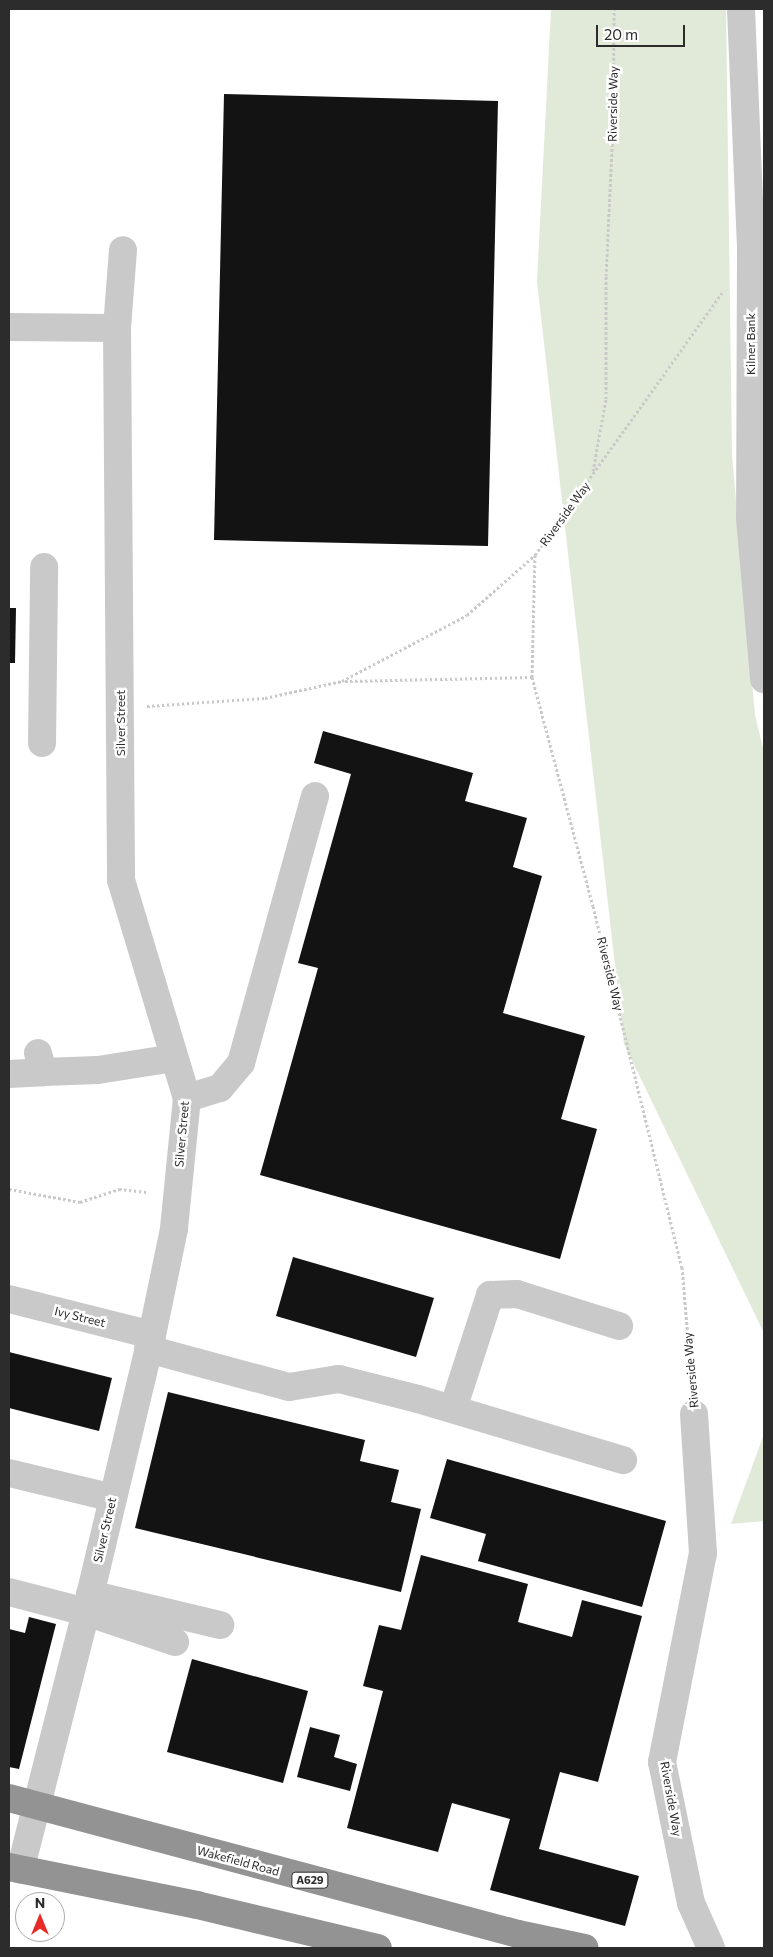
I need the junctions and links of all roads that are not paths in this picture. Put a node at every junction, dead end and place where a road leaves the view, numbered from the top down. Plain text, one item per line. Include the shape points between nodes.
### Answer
1 (741, 9) edge
2 (122, 250) dead end
3 (9, 327) edge
4 (117, 328) junction
5 (44, 567) dead end
6 (764, 679) edge
7 (42, 743) dead end
8 (315, 796) dead end
9 (174, 1058) junction
10 (9, 1074) edge
11 (187, 1098) junction
12 (9, 1299) edge
13 (619, 1326) dead end
14 (150, 1342) junction
15 (453, 1409) junction
16 (694, 1414) road end
17 (623, 1460) dead end
18 (9, 1473) edge
19 (113, 1498) junction
20 (9, 1592) edge
21 (88, 1603) junction
22 (220, 1625) dead end
23 (175, 1642) dead end
24 (9, 1798) edge
25 (38, 1806) junction
26 (12, 1870) edge
27 (378, 1948) edge
28 (585, 1948) edge
29 (711, 1948) edge

1 - 6 street, Kilner Bank via 751,251 750,518
2 - 4 street, Silver Street
3 - 4 street
4 - 9 street, Silver Street via 121,880
5 - 7 street
8 - 11 street via 241,1063 220,1088
9 - 10 street via 98,1070 40,1062
9 - 11 street, Silver Street
11 - 14 street, Silver Street via 177,1195
12 - 14 street, Ivy Street
13 - 15 street via 517,1294 490,1295
14 - 15 street, Ivy Street via 289,1387 339,1379
14 - 19 street, Silver Street
15 - 17 street, Ivy Street
16 - 29 street, Riverside Way via 703,1553 662,1762 691,1903
18 - 19 street
19 - 21 street, Silver Street
20 - 21 street
21 - 22 street
21 - 23 street
21 - 25 street, Silver Street
24 - 25 highway, Wakefield Road / A629
25 - 26 street, Silver Street
25 - 28 highway, Wakefield Road / A629 via 499,1929
26 - 27 highway via 197,1905

